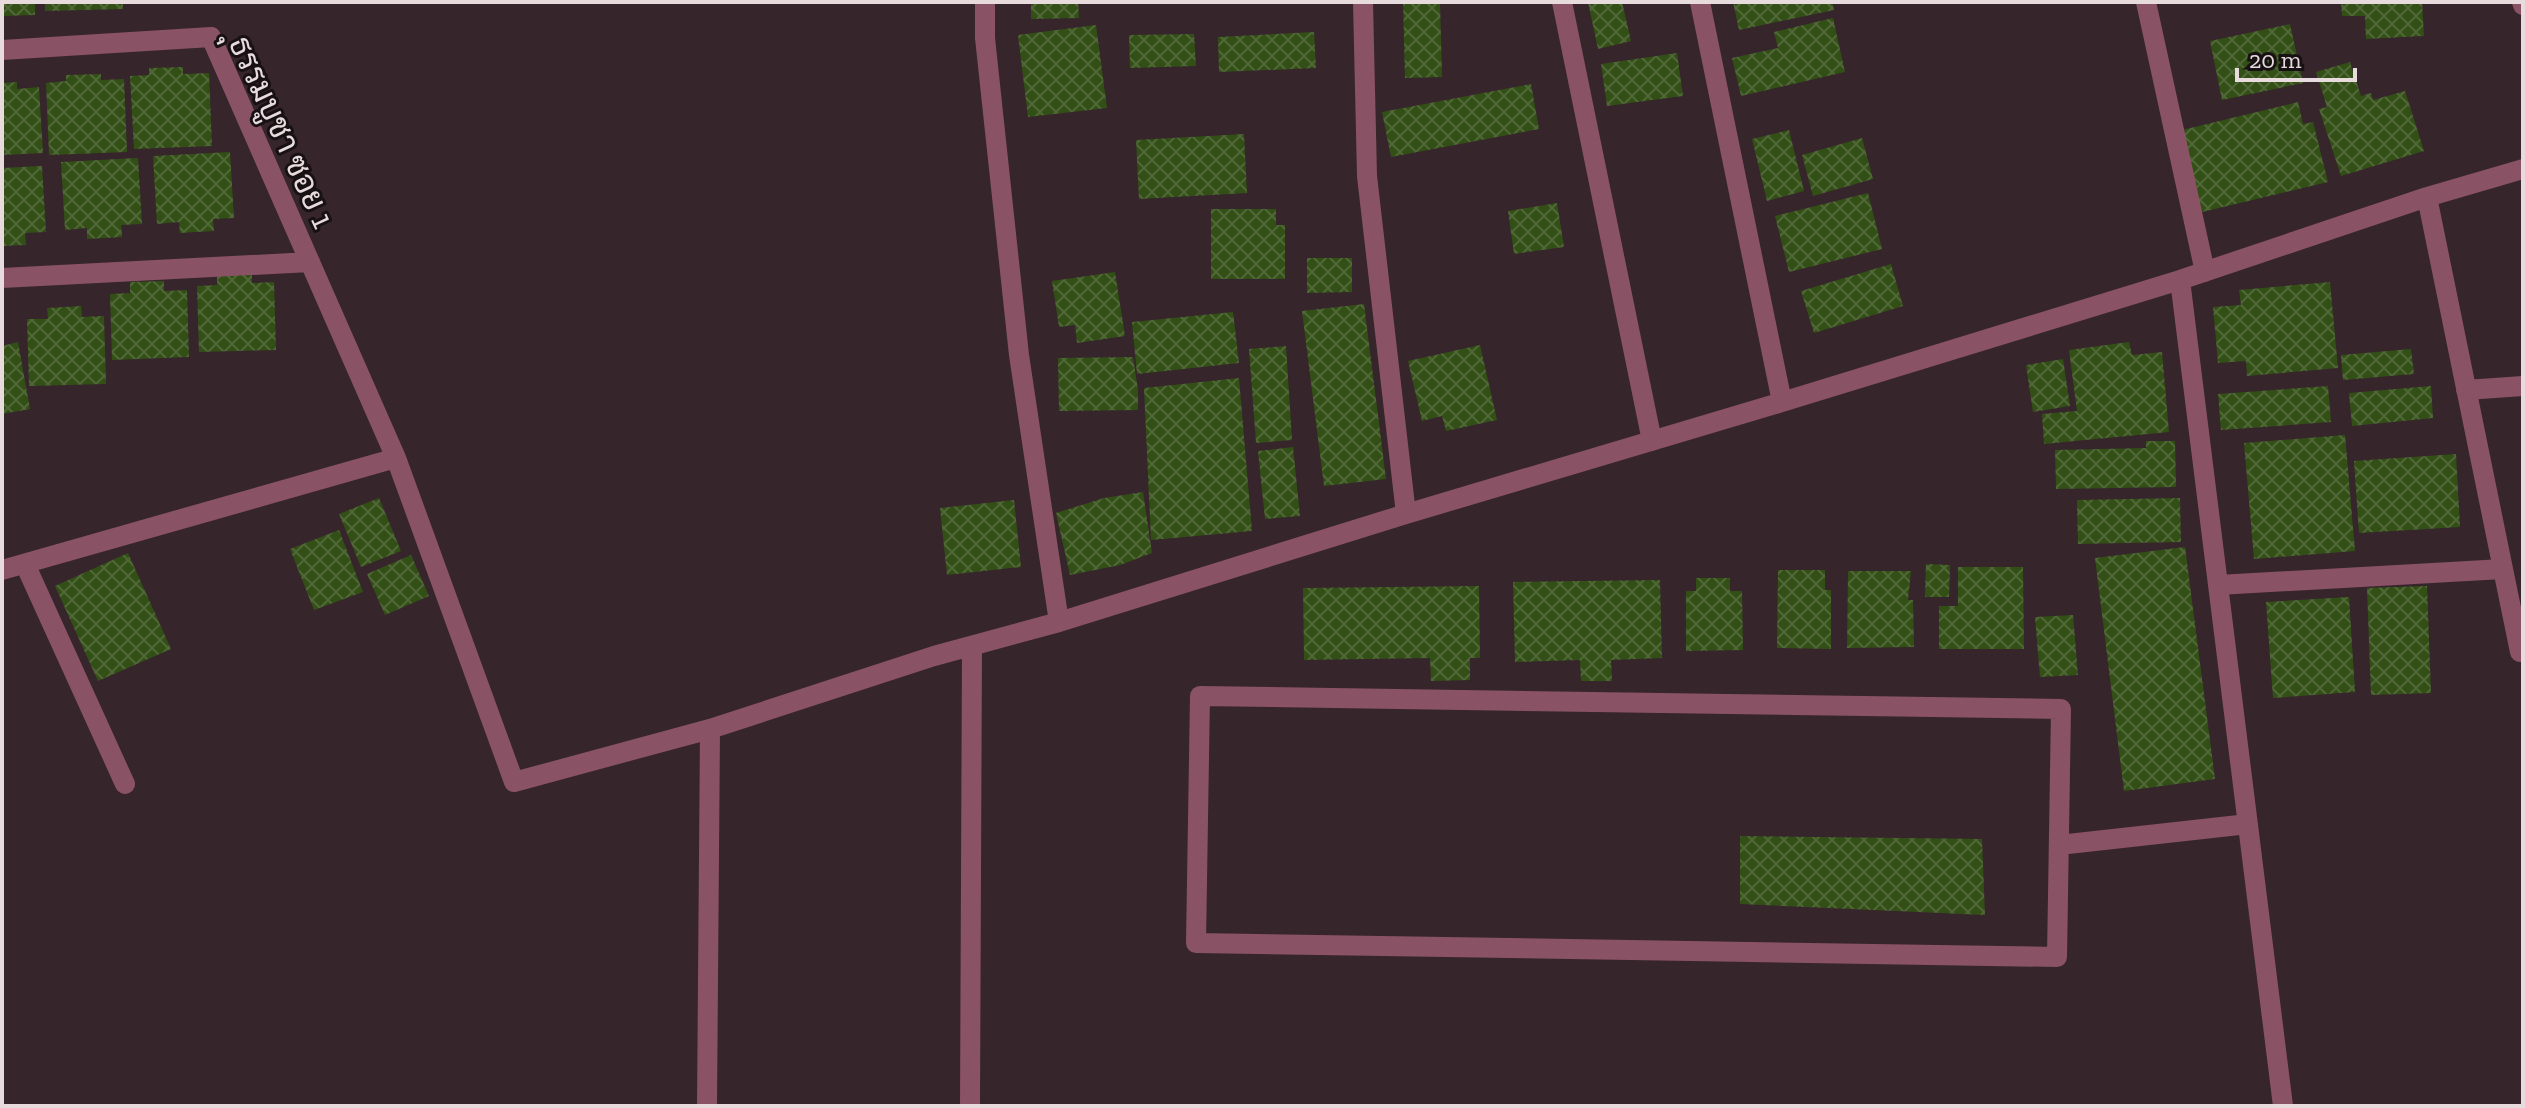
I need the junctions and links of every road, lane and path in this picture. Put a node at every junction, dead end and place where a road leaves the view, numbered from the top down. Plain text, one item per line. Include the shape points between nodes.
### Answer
1 (985, 2) edge
2 (1363, 2) edge
3 (1562, 2) edge
4 (1700, 2) edge
5 (2146, 2) edge
6 (2, 50) edge
7 (2523, 169) edge
8 (2427, 197) junction
9 (310, 262) junction
10 (2205, 272) junction
11 (2, 278) edge
12 (2180, 280) junction
13 (2523, 386) edge
14 (2466, 390) junction
15 (1782, 402) junction
16 (1652, 441) junction
17 (396, 458) junction
18 (1406, 514) junction
19 (25, 564) junction
20 (2503, 569) junction
21 (2, 570) edge
22 (2218, 585) junction
23 (1059, 622) junction
24 (972, 646) junction
25 (2523, 652) edge
26 (710, 729) junction
27 (125, 784) dead end
28 (2248, 824) junction
29 (2059, 845) junction
30 (707, 1106) edge
31 (970, 1106) edge
32 (2283, 1106) edge

1 - 23 street via 1019,355
2 - 18 street via 1367,176
3 - 16 street
4 - 15 street
5 - 10 street
6 - 9 street, ุธรรมบูชา ซอย 1 via 211,37
7 - 8 street
8 - 10 street
8 - 14 street
9 - 11 street, ุธรรมบูชา ซอย 1
9 - 17 street, ุธรรมบูชา ซอย 1
10 - 12 street
12 - 15 street
12 - 22 street
13 - 14 street
14 - 20 street
15 - 16 street
16 - 18 street
17 - 19 street
17 - 26 street, ุธรรมบูชา ซอย 1 via 514,782
18 - 23 street
19 - 21 street
19 - 27 street
20 - 22 street
20 - 25 street
22 - 28 street
23 - 24 street
24 - 26 street
24 - 31 street
26 - 30 street
28 - 29 street
28 - 32 street
29 - 29 street via 2057,957 1196,943 1200,696 2061,709

